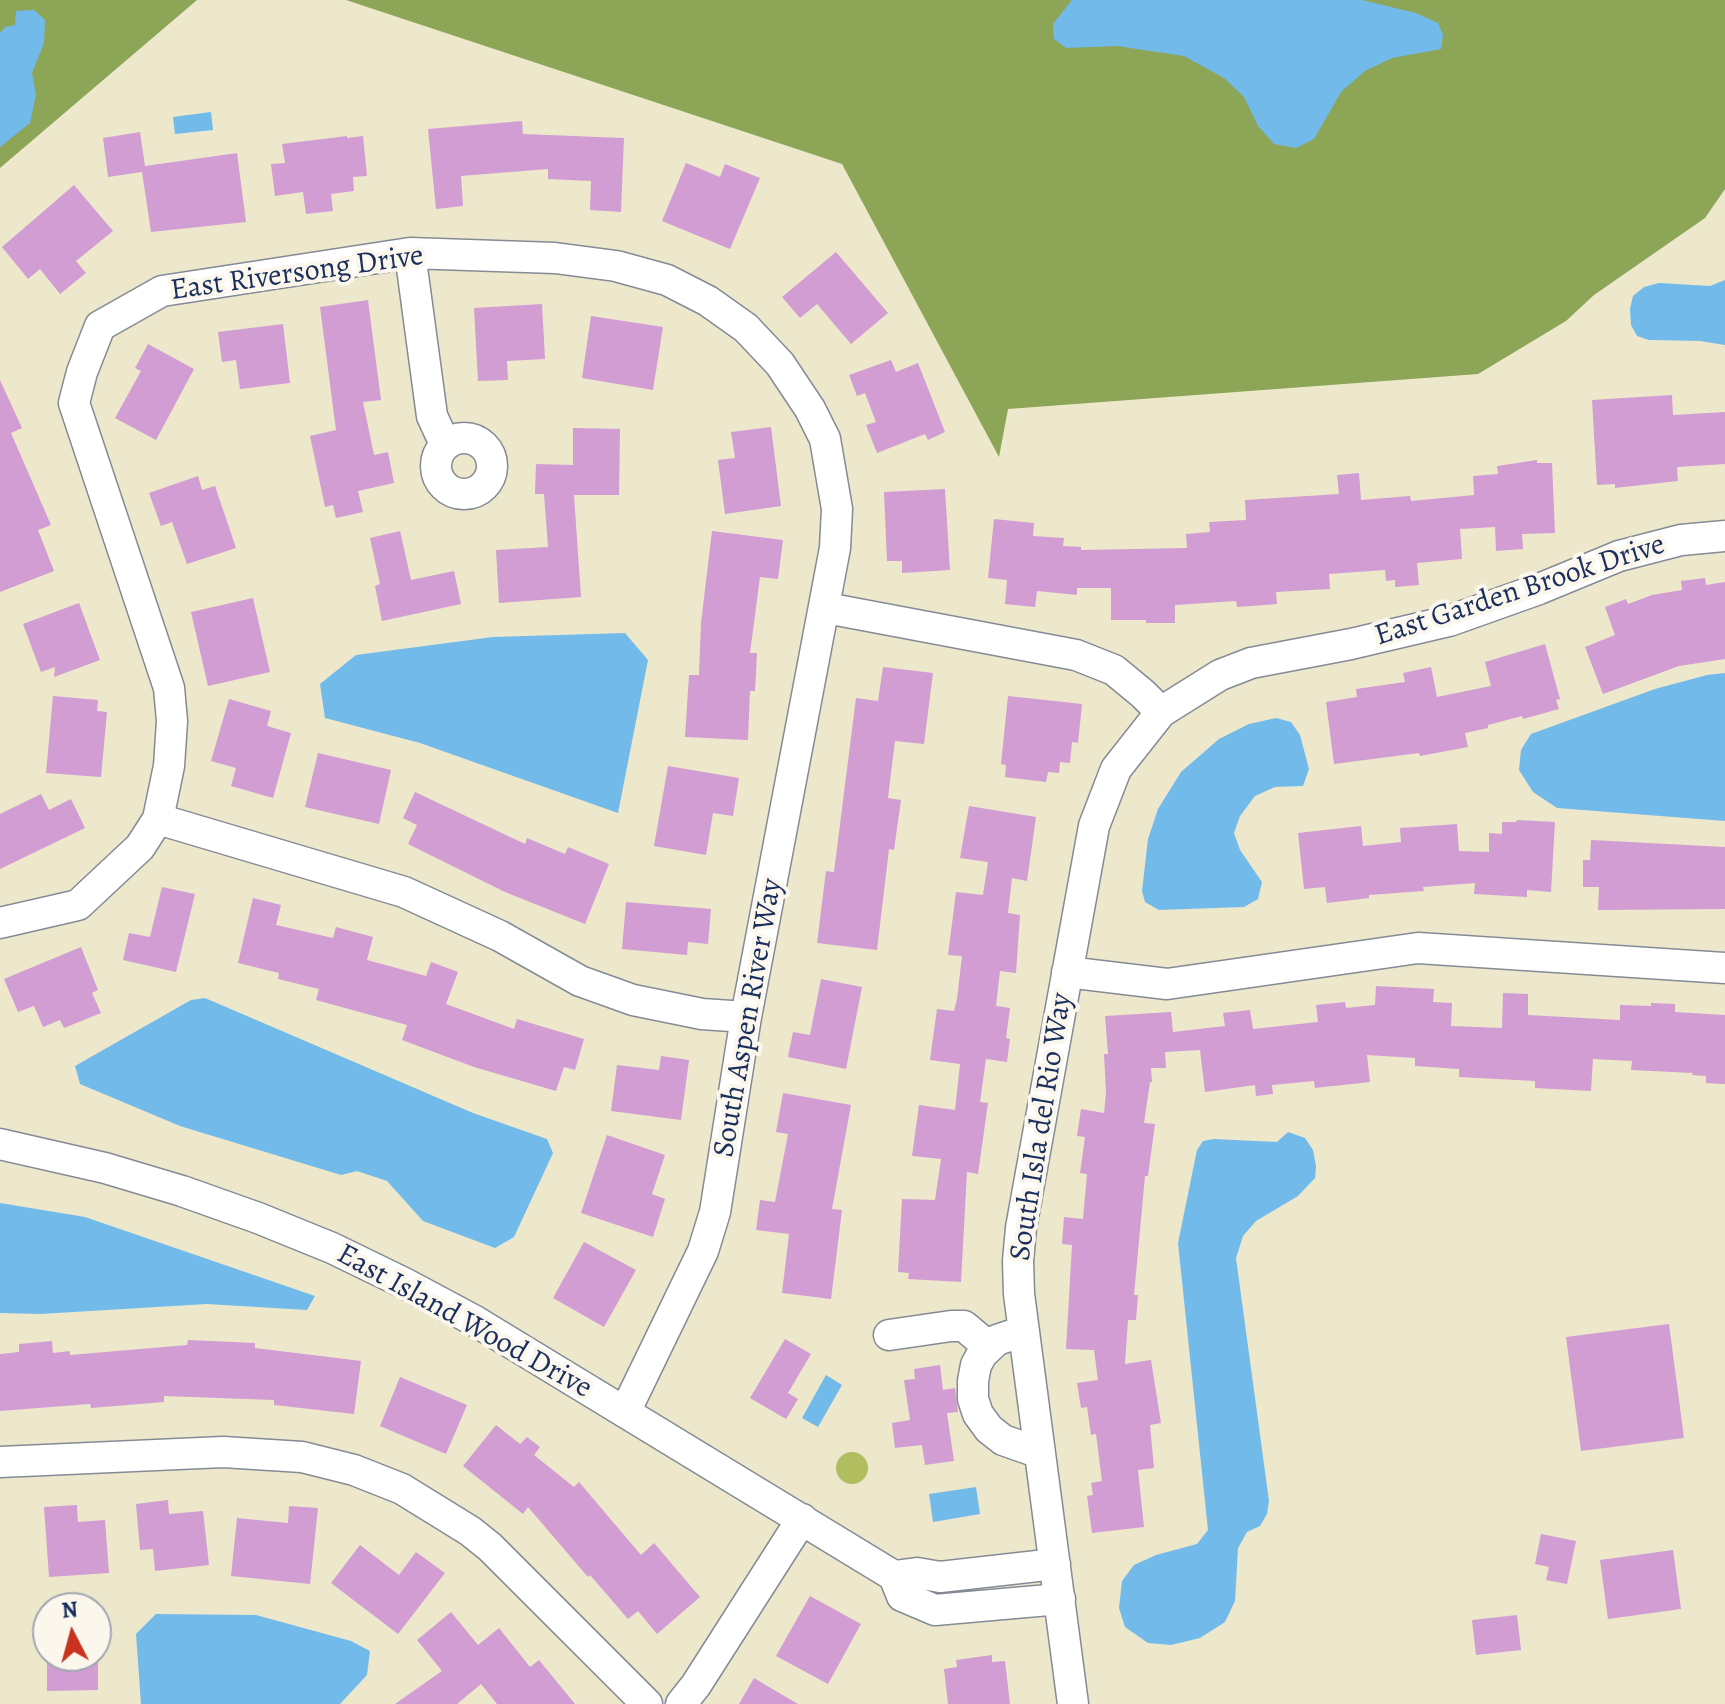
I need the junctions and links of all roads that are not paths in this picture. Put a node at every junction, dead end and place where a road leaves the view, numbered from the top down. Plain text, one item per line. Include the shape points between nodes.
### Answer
1 (410, 253) junction
2 (445, 444) dead end
3 (1725, 536) edge
4 (826, 608) junction
5 (1161, 712) junction
6 (158, 819) junction
7 (0, 923) edge
8 (1725, 968) edge
9 (1067, 972) junction
10 (746, 1017) junction
11 (0, 1144) edge
12 (1024, 1331) junction
13 (889, 1335) dead end
14 (989, 1347) junction
15 (625, 1412) junction
16 (1040, 1453) junction
17 (0, 1462) edge
18 (802, 1519) junction
19 (1055, 1564) junction
20 (894, 1576) junction
21 (1060, 1599) junction
22 (647, 1704) edge
23 (681, 1704) edge
24 (1073, 1704) edge

1 - 2 street via 432,416
1 - 4 street, East Riversong Drive via 555,258 616,266 667,280 746,328 780,364 825,439 837,509
1 - 6 street, East Riversong Drive via 162,291 100,326 74,403 169,688 169,766
3 - 5 street, East Garden Brook Drive via 1681,540 1619,556 1449,621 1251,663 1220,675
4 - 5 street via 1076,655 1114,670
4 - 10 street, South Aspen River Way
5 - 9 street, South Isla del Rio Way via 1116,769 1094,826
6 - 7 street, East Riversong Drive via 140,847 78,905
6 - 10 street via 404,892 500,936 580,981 633,1000
8 - 9 street via 1418,948 1167,984
9 - 12 street, South Isla del Rio Way via 1021,1228
10 - 15 street, South Aspen River Way via 715,1212 703,1251
11 - 15 street, East Island Wood Drive via 182,1191 332,1248 475,1321
12 - 14 street
12 - 16 street, South Isla del Rio Way
13 - 14 street via 964,1326
14 - 16 street via 976,1365 973,1381 978,1414 1003,1440
15 - 18 street, East Island Wood Drive
16 - 19 street, South Isla del Rio Way
17 - 22 street via 223,1452 276,1454 354,1470 402,1489 470,1531
18 - 20 street, East Island Wood Drive
18 - 23 street
19 - 20 street via 940,1577
19 - 21 street, South Isla del Rio Way
20 - 21 street, East Island Wood Drive via 902,1596 935,1610
21 - 24 street, South Isla del Rio Way

